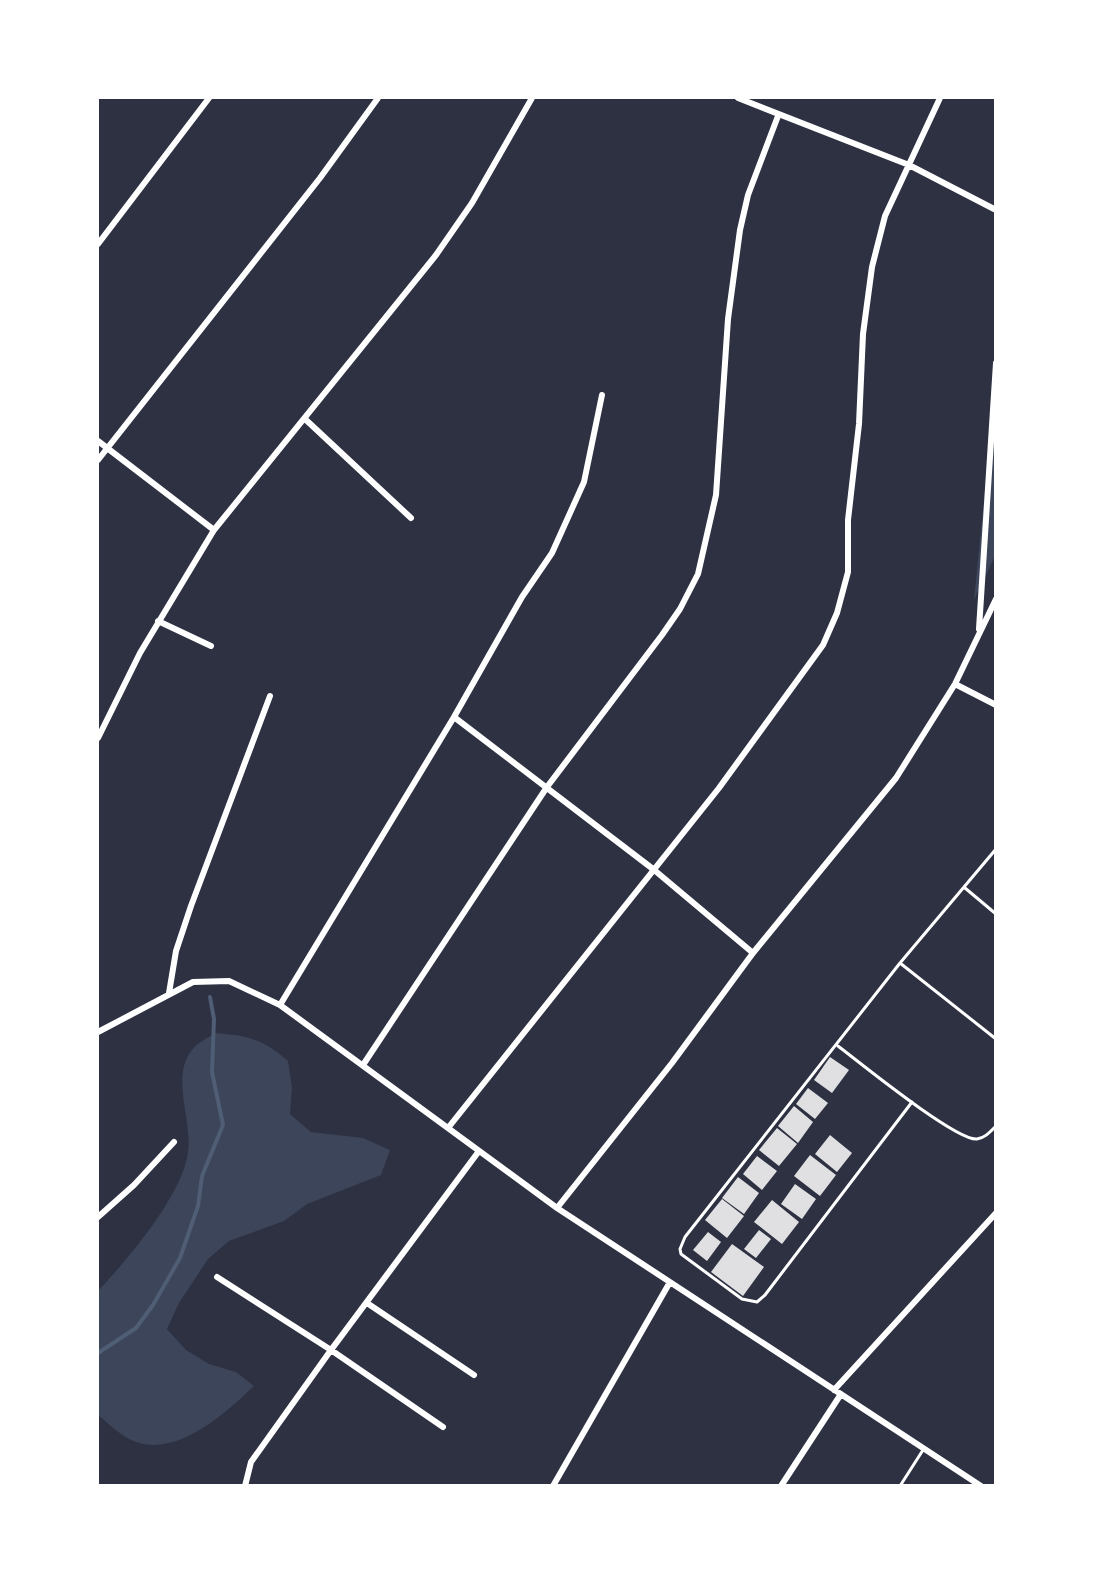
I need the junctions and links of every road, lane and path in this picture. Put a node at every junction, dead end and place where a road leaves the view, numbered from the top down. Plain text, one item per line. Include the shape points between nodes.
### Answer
1 (209, 98) edge
2 (378, 98) edge
3 (532, 98) edge
4 (738, 98) edge
5 (940, 98) edge
6 (778, 116) junction
7 (909, 165) junction
8 (996, 210) edge
9 (98, 244) edge
10 (996, 363) edge
11 (602, 395) dead end
12 (305, 419) junction
13 (98, 441) edge
14 (106, 448) junction
15 (98, 460) edge
16 (411, 518) dead end
17 (214, 530) junction
18 (996, 599) edge
19 (158, 621) junction
20 (978, 635) junction
21 (211, 646) dead end
22 (955, 684) junction
23 (270, 696) dead end
24 (996, 705) edge
25 (454, 717) junction
26 (98, 738) edge
27 (547, 787) junction
28 (996, 849) edge
29 (653, 869) junction
30 (964, 888) junction
31 (996, 914) edge
32 (753, 953) junction
33 (900, 963) junction
34 (169, 993) junction
35 (280, 1005) junction
36 (98, 1032) edge
37 (996, 1039) edge
38 (838, 1046) junction
39 (363, 1065) junction
40 (912, 1102) junction
41 (996, 1126) edge
42 (448, 1128) junction
43 (174, 1142) dead end
44 (479, 1151) junction
45 (557, 1208) junction
46 (996, 1213) edge
47 (98, 1217) edge
48 (217, 1277) dead end
49 (670, 1282) junction
50 (367, 1303) junction
51 (331, 1350) junction
52 (474, 1375) dead end
53 (834, 1390) junction
54 (841, 1394) junction
55 (443, 1427) dead end
56 (924, 1448) junction
57 (244, 1485) edge
58 (553, 1485) edge
59 (781, 1485) edge
60 (900, 1485) edge
61 (981, 1485) edge

1 - 9 street
2 - 14 street via 320,178
3 - 12 street via 472,203 436,255
4 - 6 street
5 - 7 street
6 - 7 street
6 - 27 street via 748,195 740,230 728,320 717,495 698,574 662,635
7 - 8 street
7 - 29 street via 885,216 872,267 848,520 848,572 837,613 822,645 761,733
10 - 20 street
11 - 25 street via 584,482 575,504 552,553 522,597
12 - 16 street
12 - 17 street
13 - 14 street
14 - 15 street
14 - 17 street
17 - 19 street
18 - 20 street
19 - 21 street
19 - 26 street
20 - 22 street
22 - 24 street
22 - 32 street via 896,778
23 - 34 street via 191,906 176,951
25 - 27 street
25 - 35 street
27 - 29 street
27 - 39 street
28 - 30 lane
29 - 32 street
29 - 42 street
30 - 31 lane
30 - 33 lane
32 - 45 street
33 - 37 lane
33 - 38 lane
34 - 35 street via 193,982 224,980
34 - 36 street
35 - 39 street
38 - 40 lane
38 - 40 lane via 685,1237 681,1251 684,1257 742,1299 754,1303 765,1295
39 - 42 street
40 - 41 lane via 969,1138 988,1135
42 - 44 street
43 - 47 street
44 - 45 street
44 - 50 street
45 - 49 street
46 - 53 street
48 - 51 street
49 - 53 street
49 - 58 street
50 - 51 street
50 - 52 street
51 - 55 street
51 - 57 street via 251,1462
53 - 54 street
54 - 56 street
54 - 59 street
56 - 60 lane
56 - 61 street

